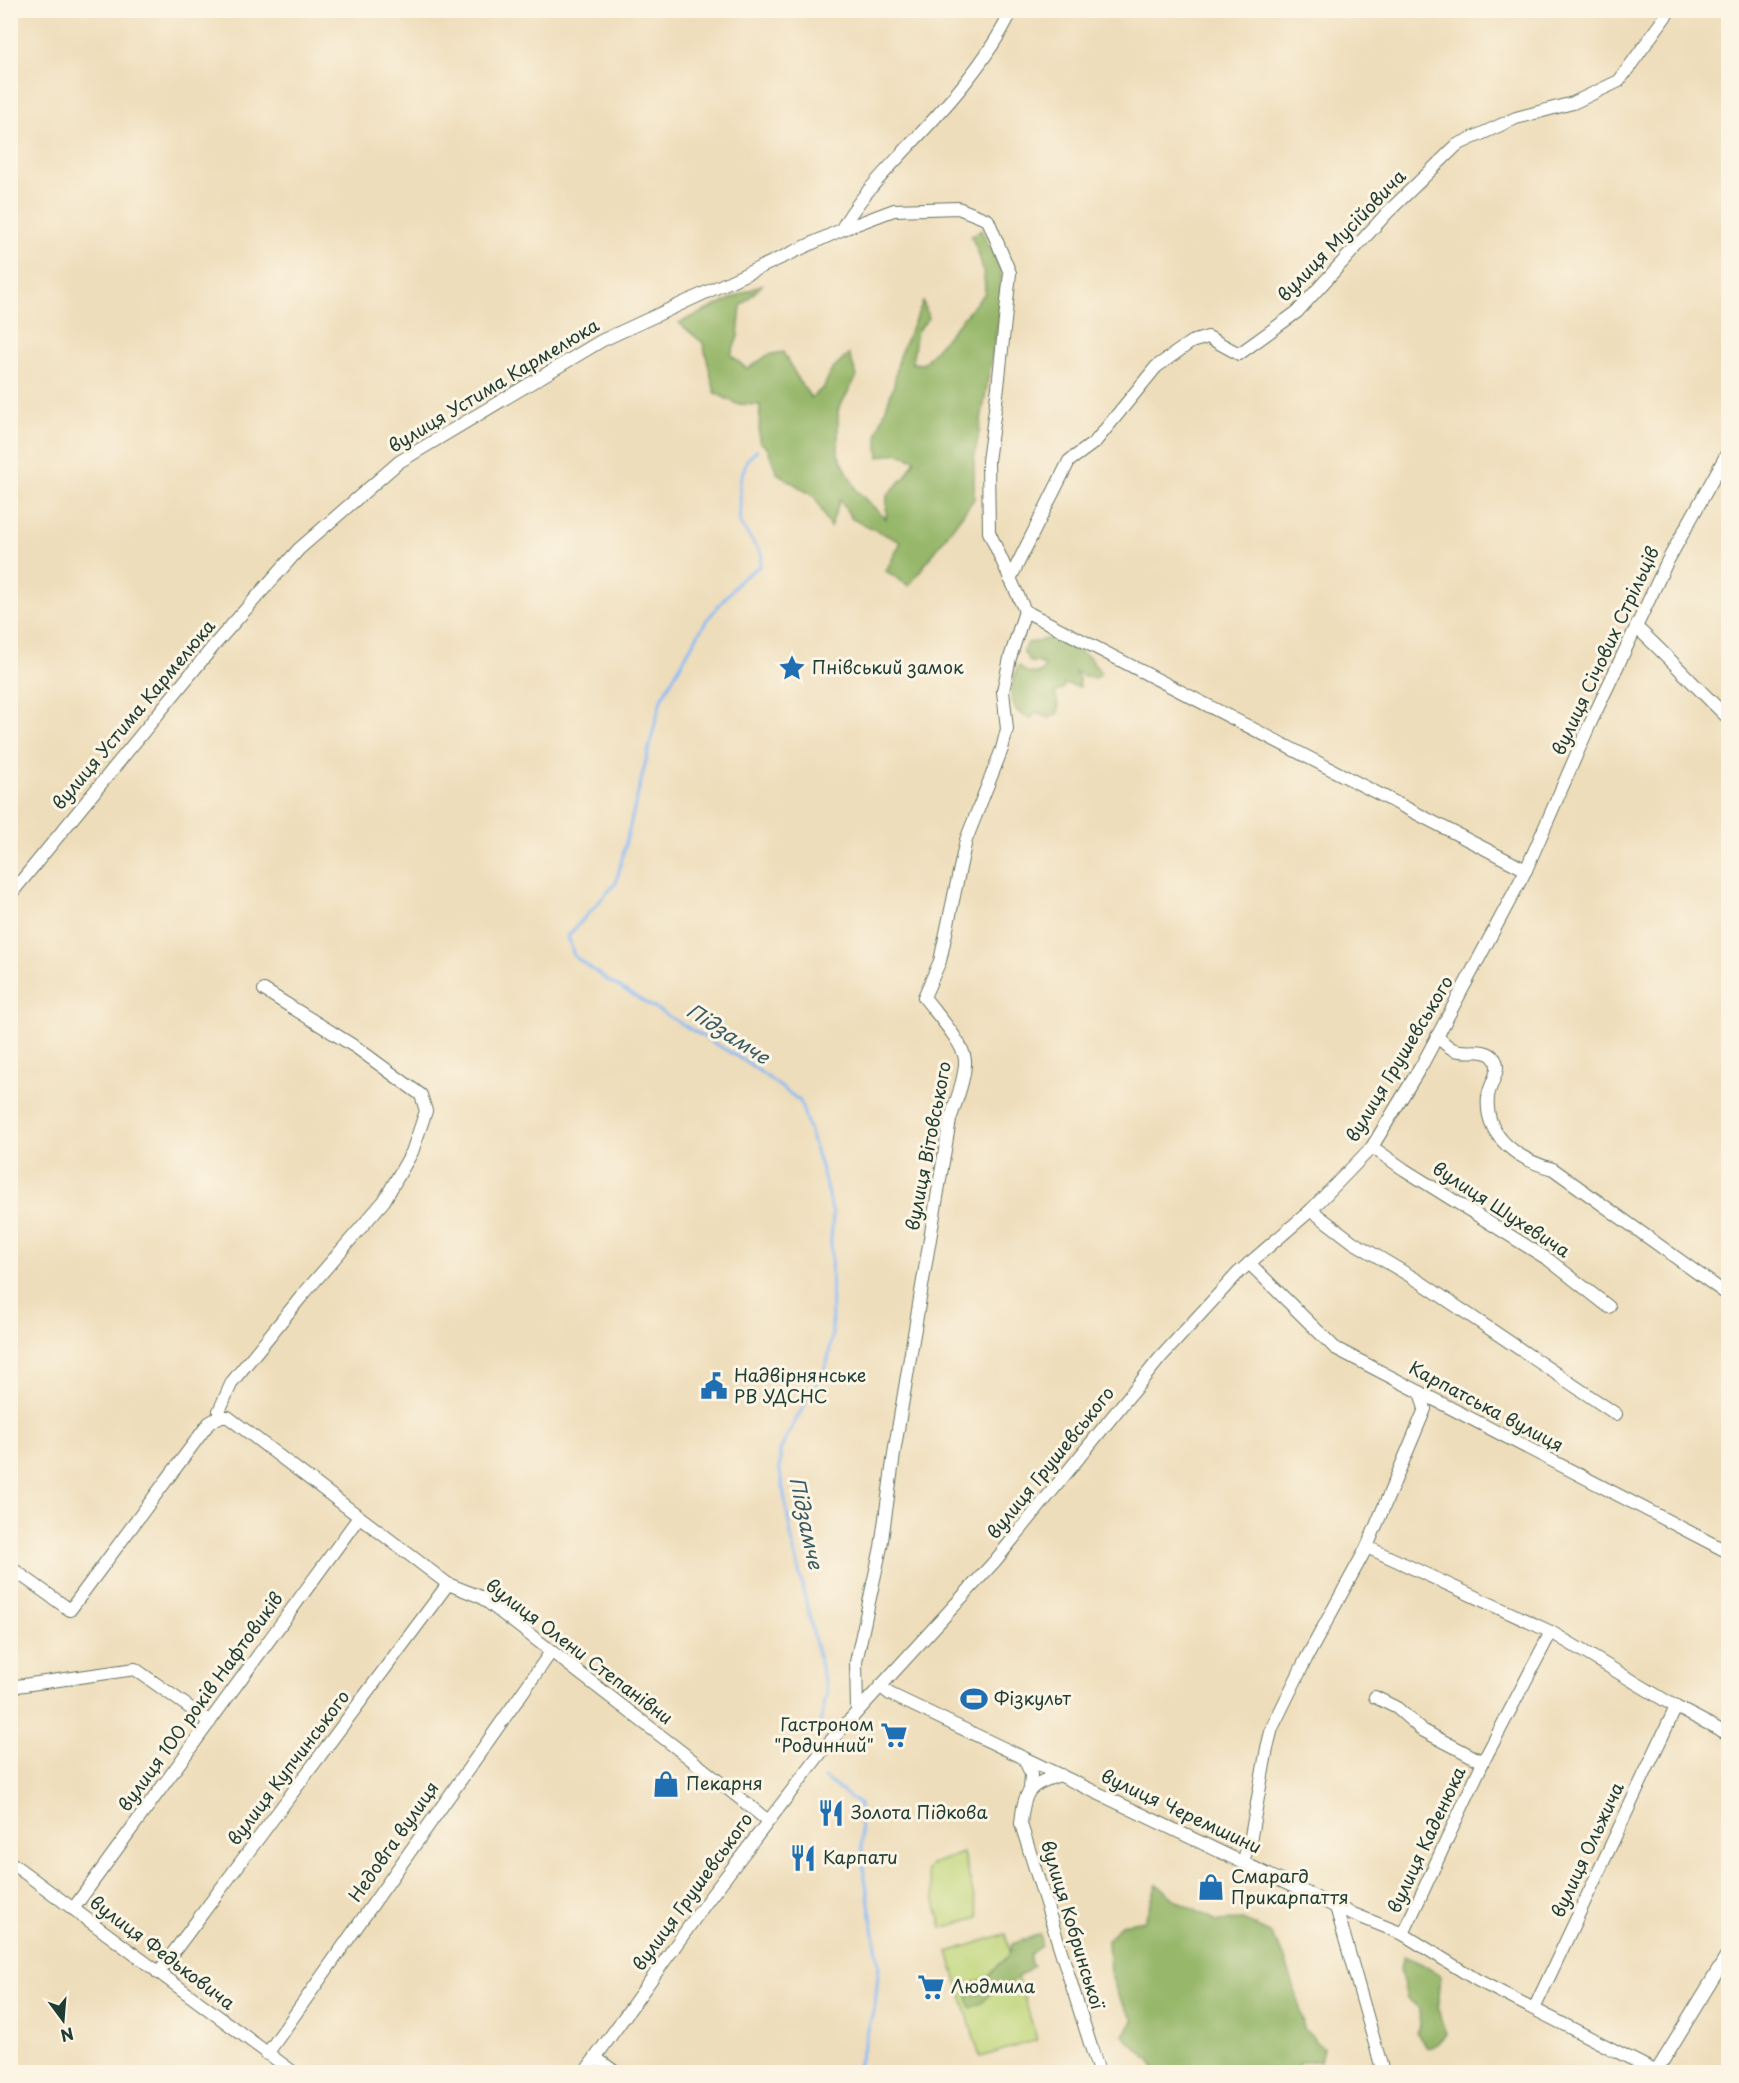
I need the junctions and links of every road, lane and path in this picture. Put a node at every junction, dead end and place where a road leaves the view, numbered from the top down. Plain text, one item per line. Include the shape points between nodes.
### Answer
1 (1012, 10) edge
2 (1670, 10) edge
3 (841, 230) junction
4 (1728, 452) edge
5 (1010, 579) junction
6 (1025, 611) junction
7 (1636, 627) junction
8 (1728, 718) edge
9 (1526, 870) junction
10 (10, 895) edge
11 (264, 990) dead end
12 (1437, 1036) junction
13 (1372, 1147) junction
14 (1311, 1210) junction
15 (1249, 1263) junction
16 (1728, 1295) edge
17 (1610, 1307) dead end
18 (1420, 1392) junction
19 (219, 1414) junction
20 (1616, 1414) dead end
21 (359, 1516) junction
22 (1367, 1547) junction
23 (1728, 1552) edge
24 (10, 1567) edge
25 (448, 1584) junction
26 (1551, 1632) junction
27 (551, 1652) junction
28 (880, 1686) junction
29 (10, 1687) edge
30 (1375, 1697) dead end
31 (1676, 1707) junction
32 (857, 1710) junction
33 (210, 1722) junction
34 (1728, 1734) edge
35 (1024, 1758) junction
36 (1483, 1762) junction
37 (1061, 1775) junction
38 (1030, 1789) junction
39 (767, 1820) junction
40 (10, 1862) edge
41 (1243, 1862) junction
42 (1336, 1907) junction
43 (73, 1909) junction
44 (1403, 1934) junction
45 (1728, 1954) edge
46 (158, 1973) junction
47 (1534, 2009) junction
48 (267, 2054) junction
49 (596, 2058) junction
50 (1656, 2072) edge
51 (293, 2073) edge
52 (585, 2073) edge
53 (615, 2073) edge
54 (1099, 2073) edge
55 (1383, 2073) edge

1 - 3 street via 1001,33 943,110 853,208
2 - 5 street, вулиця Мусійовича via 1619,81 1573,103 1516,118 1456,145 1387,213 1298,312 1239,354 1208,337 1191,342 1156,367 1095,442 1069,461
3 - 5 street, вулиця Устима Кармелюка via 894,210 958,208 988,220 1010,273 988,461 989,532
3 - 10 street, вулиця Устима Кармелюка via 601,341 399,462 299,549 216,643
4 - 7 street, вулиця Січових Стрільців
5 - 6 street, вулиця Устима Кармелюка
6 - 9 street
6 - 32 street, вулиця Вітовського via 1003,691 1007,729 1002,749 966,840 940,961 924,997 966,1059 950,1120 881,1547 856,1662
7 - 8 street
7 - 9 street, вулиця Січових Стрільців
9 - 12 street, вулиця Грушевського
11 - 19 street via 357,1048 421,1095 426,1111 412,1152 384,1201 232,1382
12 - 13 street, вулиця Грушевського
12 - 16 street via 1452,1049 1491,1053 1496,1060 1488,1110 1506,1146 1559,1173
13 - 14 street, вулиця Грушевського
13 - 17 street, вулиця Шухевича via 1549,1260
14 - 15 street, вулиця Грушевського
14 - 20 street via 1353,1242 1422,1283
15 - 18 street, Карпатська вулиця via 1335,1348
15 - 28 street, вулиця Грушевського via 1160,1358 994,1561
18 - 22 street via 1425,1409
18 - 23 street, Карпатська вулиця
19 - 21 street, вулиця Олени Степанівни
19 - 24 street via 70,1610
21 - 25 street, вулиця Олени Степанівни
21 - 33 street, вулиця 100 років Нафтовиків
22 - 26 street
22 - 41 street via 1272,1728
25 - 27 street, вулиця Олени Степанівни via 481,1597
25 - 46 street, вулиця Купчинського
26 - 31 street
26 - 36 street, вулиця Каденюка
27 - 39 street, вулиця Олени Степанівни
27 - 48 street, Недовга вулиця
28 - 32 street, вулиця Грушевського
28 - 35 street, вулиця Черемшини
29 - 33 street via 135,1669
30 - 36 street, вулиця Каденюка via 1397,1708 1422,1730
31 - 34 street
31 - 47 street, вулиця Ольжича
32 - 39 street, вулиця Грушевського
33 - 43 street, вулиця 100 років Нафтовиків
35 - 37 street, вулиця Черемшини
35 - 38 street, вулиця Кобринської
36 - 44 street, вулиця Каденюка
37 - 38 street via 1040,1781
37 - 41 street, вулиця Черемшини
38 - 54 street, вулиця Кобринської via 1021,1824
39 - 49 street, вулиця Грушевського
40 - 43 street, вулиця Федьковича
41 - 42 street, вулиця Черемшини
42 - 44 street, вулиця Черемшини
42 - 55 street
43 - 46 street, вулиця Федьковича
44 - 47 street, вулиця Черемшини via 1477,1980
45 - 50 street
46 - 48 street, вулиця Федьковича
47 - 50 street, вулиця Черемшини
48 - 51 street, вулиця Федьковича
49 - 52 street, вулиця Грушевського
49 - 53 street

